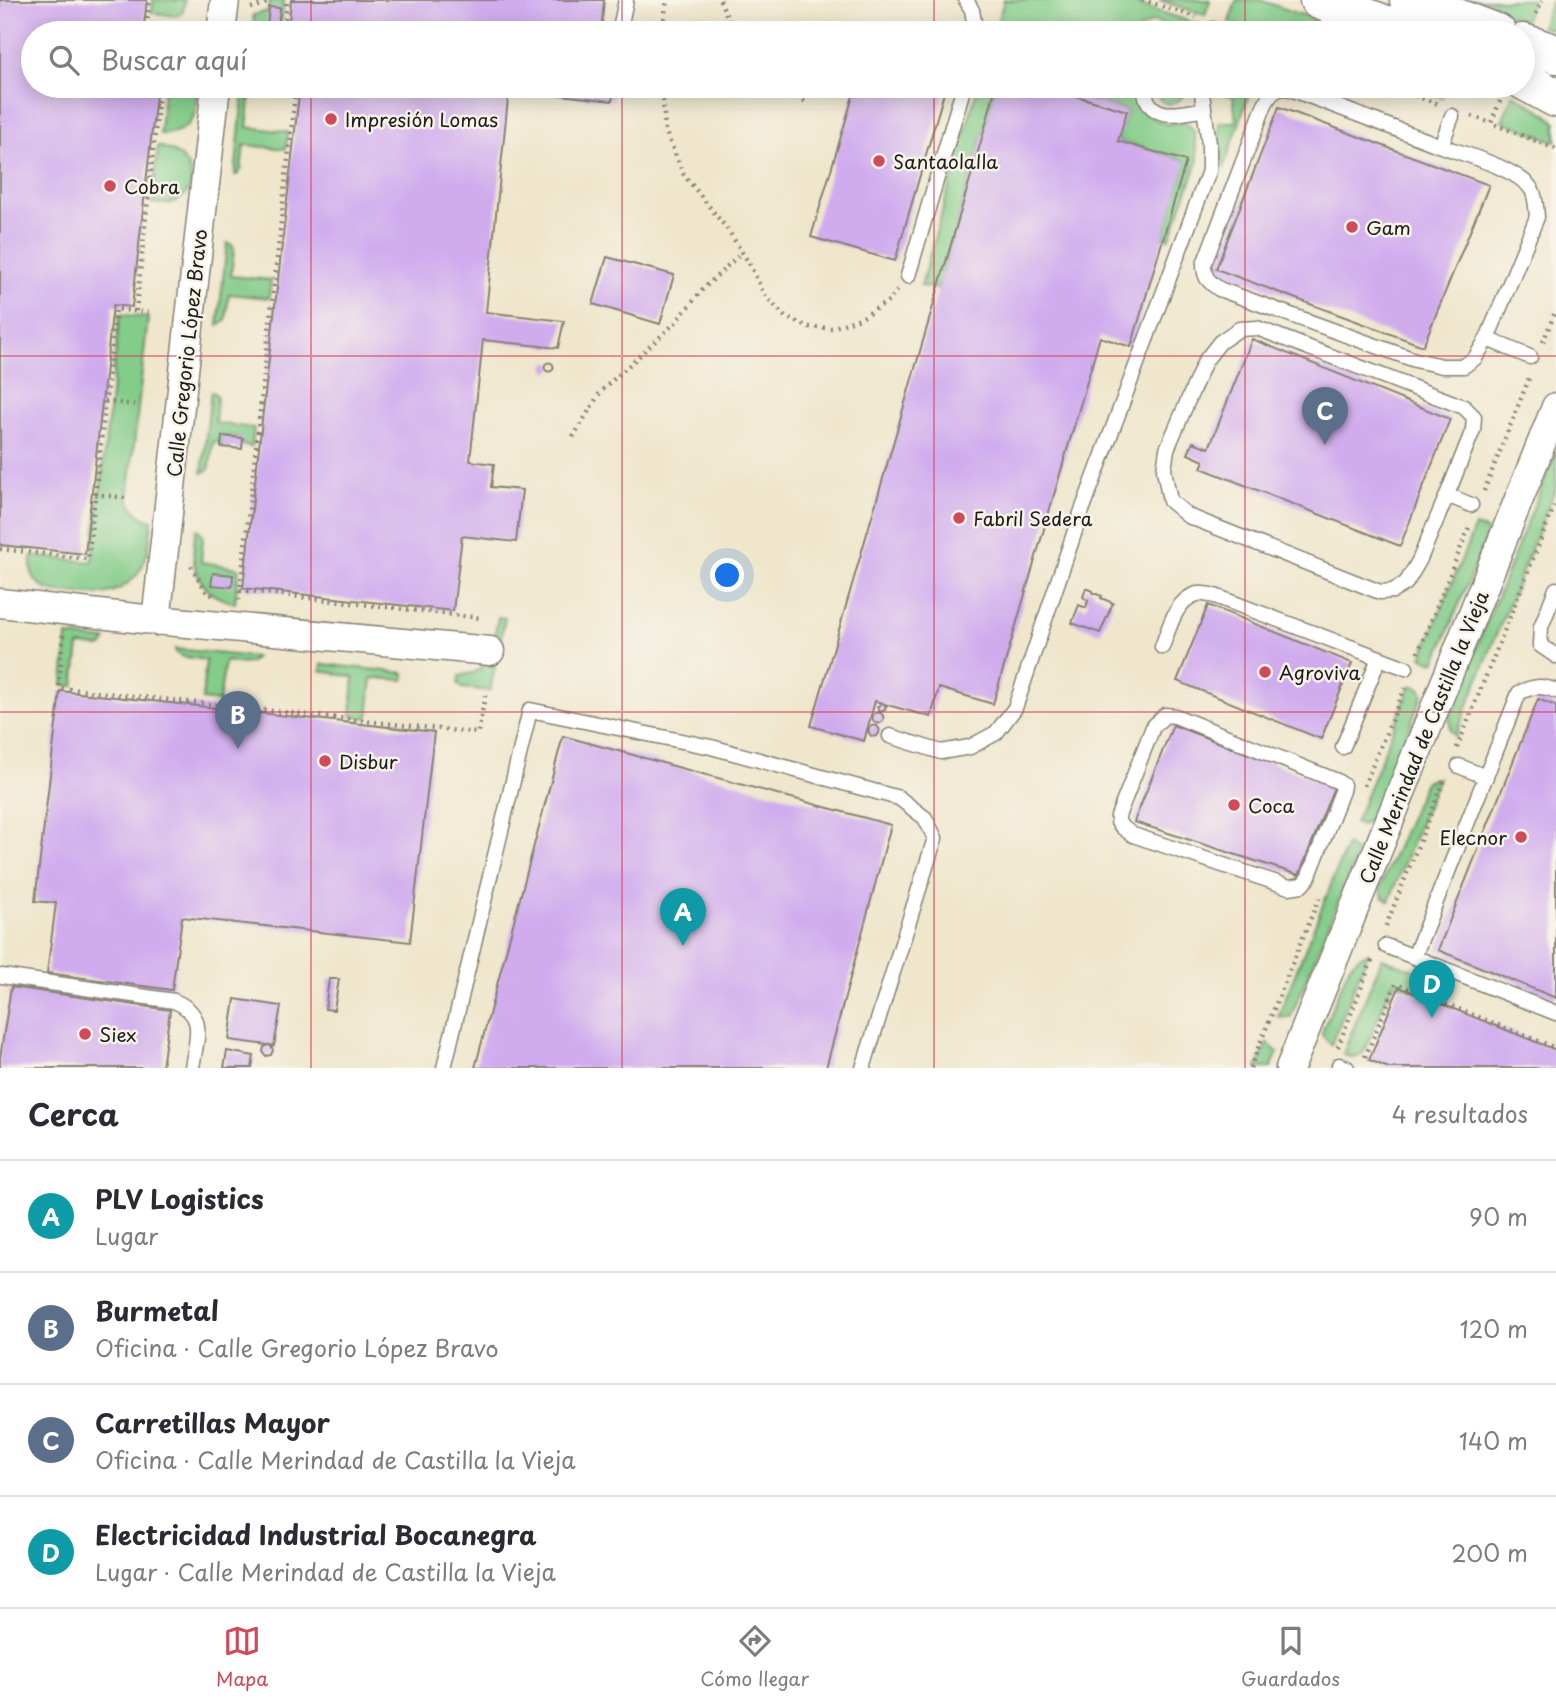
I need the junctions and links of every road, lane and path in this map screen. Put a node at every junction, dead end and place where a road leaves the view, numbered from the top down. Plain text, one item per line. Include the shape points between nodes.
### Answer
1 (150, 0) edge
2 (225, 0) edge
3 (287, 0) edge
4 (626, 0) edge
5 (667, 0) edge
6 (720, 0) edge
7 (966, 0) edge
8 (1142, 0) edge
9 (1319, 0) edge
10 (1409, 0) edge
11 (147, 21) edge
12 (222, 21) edge
13 (285, 21) edge
14 (622, 21) edge
15 (664, 21) edge
16 (729, 21) edge
17 (974, 21) edge
18 (1197, 21) edge
19 (1376, 21) edge
20 (1465, 21) edge
21 (1535, 47) edge
22 (1556, 54) edge
23 (1535, 94) edge
24 (159, 98) edge
25 (215, 98) edge
26 (295, 98) edge
27 (663, 98) edge
28 (799, 98) edge
29 (960, 98) edge
30 (1146, 98) edge
31 (1203, 98) edge
32 (1269, 98) edge
33 (1314, 98) edge
34 (1506, 98) edge
35 (1556, 98) edge
36 (809, 104) dead end
37 (1204, 109) junction
38 (1452, 116) dead end
39 (1441, 146) junction
40 (1556, 149) edge
41 (742, 252) junction
42 (908, 276) joint
43 (136, 311) junction
44 (150, 313) dead end
45 (1487, 340) junction
46 (1530, 357) dead end
47 (105, 401) junction
48 (135, 405) dead end
49 (1556, 407) edge
50 (573, 437) dead end
51 (95, 495) junction
52 (1447, 495) junction
53 (125, 498) dead end
54 (1556, 502) edge
55 (1471, 505) dead end
56 (0, 549) edge
57 (190, 564) dead end
58 (1556, 589) edge
59 (240, 590) junction
60 (216, 598) dead end
61 (0, 603) edge
62 (237, 608) dead end
63 (480, 618) dead end
64 (156, 621) junction
65 (63, 634) dead end
66 (1162, 647) dead end
67 (489, 652) dead end
68 (1556, 656) edge
69 (1379, 658) junction
70 (1406, 668) dead end
71 (486, 691) dead end
72 (1556, 691) edge
73 (890, 736) dead end
74 (1343, 747) dead end
75 (1456, 751) dead end
76 (1453, 768) joint
77 (1486, 777) junction
78 (1334, 829) joint
79 (1384, 930) dead end
80 (1380, 950) joint
81 (1414, 957) junction
82 (2, 976) dead end
83 (1556, 1013) edge
84 (1556, 1048) edge
85 (1341, 1061) edge
86 (192, 1068) edge
87 (444, 1068) edge
88 (863, 1068) edge
89 (1290, 1068) edge
90 (1361, 1068) edge

1 - 11 path
2 - 12 street
3 - 13 path
4 - 14 lane
5 - 15 path
6 - 16 path
7 - 17 lane
8 - 18 path
9 - 19 main road
10 - 20 main road
21 - 22 main road
23 - 35 main road
24 - 43 path
25 - 64 street, Calle Gregorio López Bravo
26 - 59 path
27 - 41 path via 665,130 684,175
28 - 36 path
29 - 42 lane
30 - 37 lane via 1167,114
31 - 37 lane
32 - 45 lane via 1204,264 1210,283 1442,366 1464,366
33 - 39 lane
34 - 40 path via 1491,123
37 - 73 lane via 1209,171 1014,708 996,733 970,747 941,752
38 - 39 lane
39 - 45 lane via 1518,176 1531,189 1536,203 1537,217
41 - 42 path via 764,294 785,317 809,327 832,328 863,317 890,300
41 - 50 path via 675,323 601,391
43 - 44 path
43 - 47 path via 116,309
45 - 46 lane
47 - 48 path
47 - 51 path
49 - 89 street, Calle Merindad de Castilla la Vieja
51 - 53 path
51 - 56 path via 88,559
52 - 52 lane via 1473,430 1474,417 1464,407 1257,328 1239,329 1220,342 1205,361 1167,449 1164,470 1170,501 1188,516 1380,592 1406,583
52 - 55 lane
54 - 75 path
57 - 60 path via 205,591
58 - 68 lane via 1541,627 1540,645
59 - 62 path
59 - 63 path
61 - 64 street
64 - 67 street
65 - 71 path via 59,688 478,733
66 - 69 lane via 1175,612 1197,594 1215,596
69 - 70 lane
69 - 74 lane
72 - 77 lane via 1546,687 1519,693
76 - 77 lane
76 - 79 path
77 - 81 lane
78 - 78 lane via 1343,785 1166,715 1153,727 1118,816 1118,822 1133,835 1289,887 1302,885 1308,878
80 - 81 lane
80 - 85 path
81 - 83 lane
82 - 86 lane via 187,1006 198,1027
84 - 90 path via 1396,984
87 - 88 lane via 530,710 711,747 886,794 925,818 935,838

